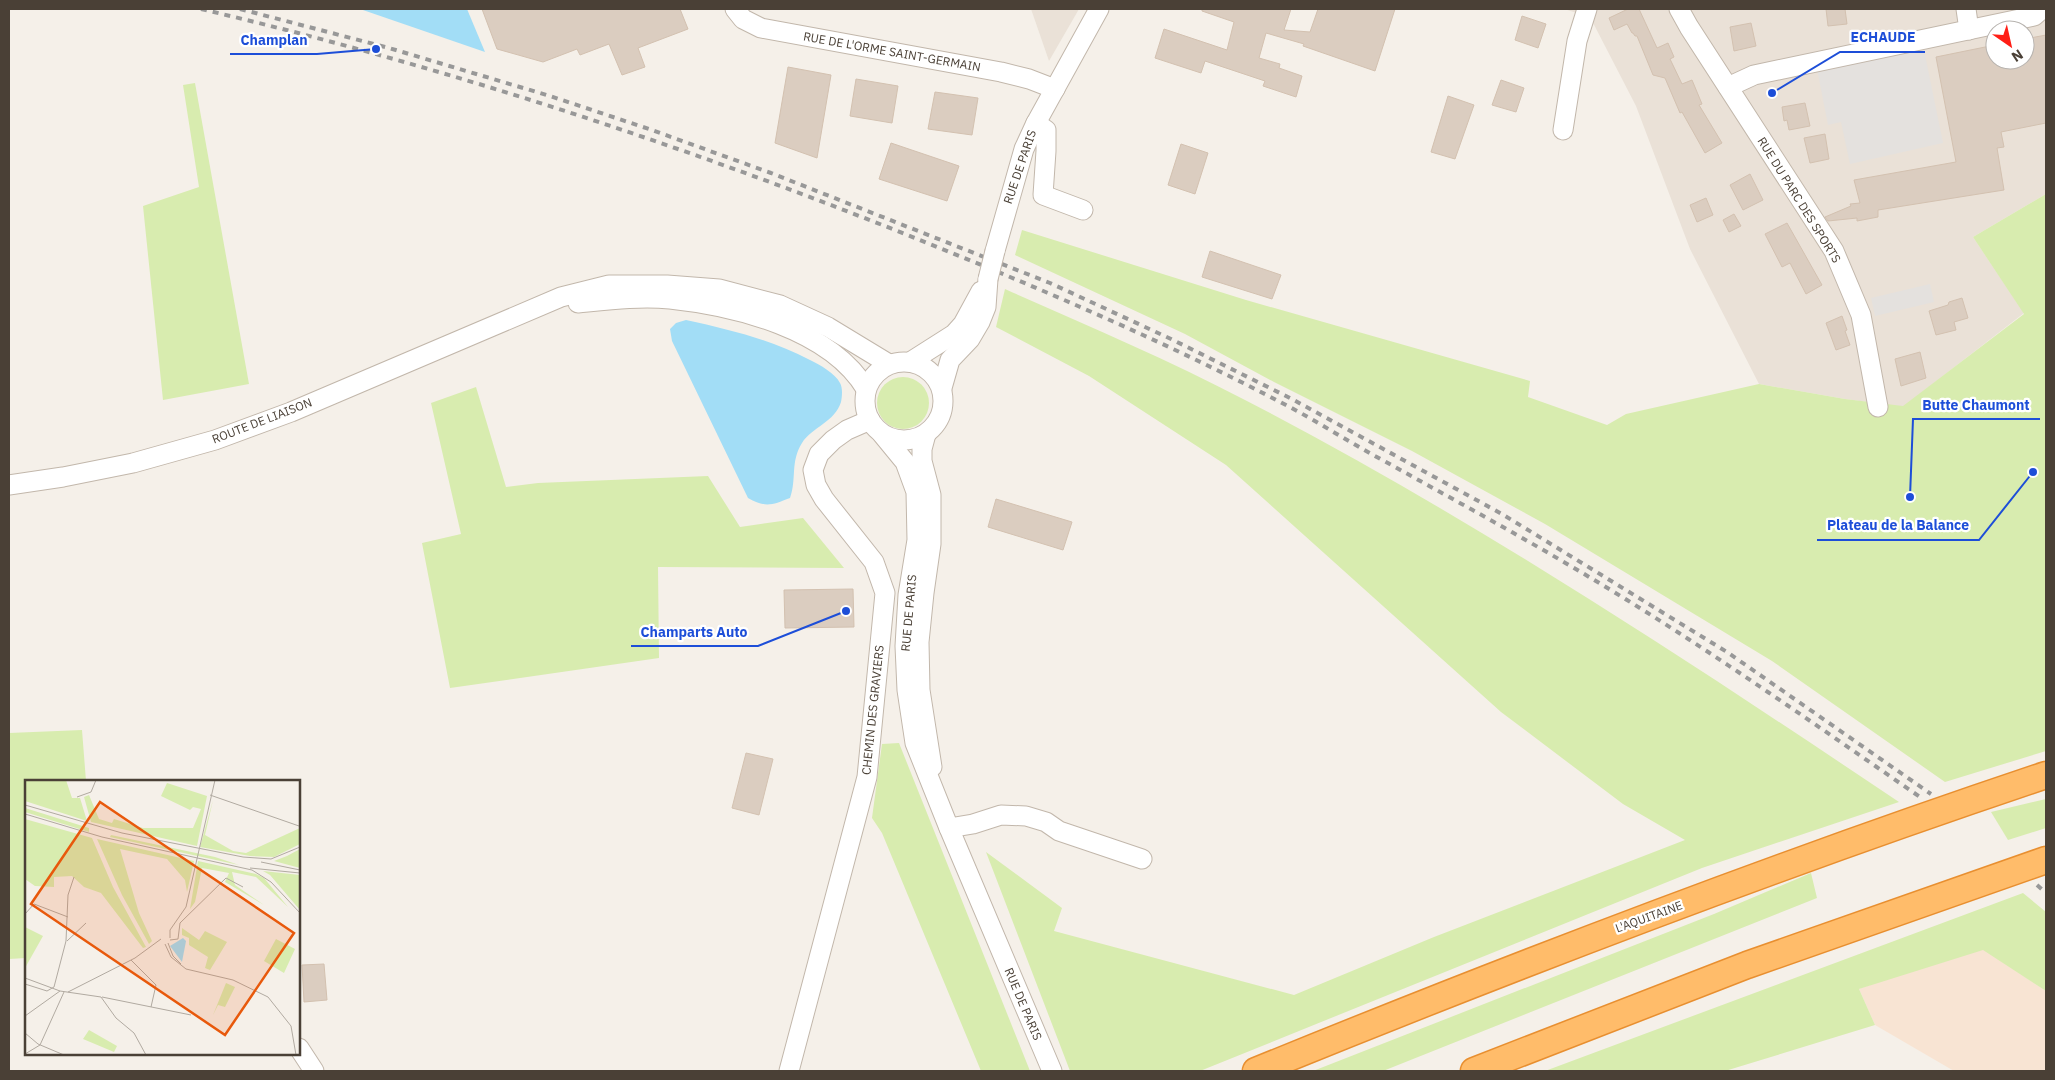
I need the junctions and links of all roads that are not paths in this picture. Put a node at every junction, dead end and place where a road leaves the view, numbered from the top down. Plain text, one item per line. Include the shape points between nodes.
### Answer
1 (735, 9) edge
2 (1099, 9) edge
3 (1587, 9) edge
4 (1679, 9) edge
5 (1966, 9) edge
6 (2042, 9) edge
7 (1969, 30) junction
8 (1728, 87) junction
9 (1055, 89) junction
10 (1036, 123) junction
11 (1563, 130) dead end
12 (1083, 210) dead end
13 (988, 279) junction
14 (504, 320) junction
15 (910, 362) junction
16 (889, 364) junction
17 (942, 388) junction
18 (866, 389) junction
19 (1878, 407) dead end
20 (876, 427) junction
21 (926, 434) junction
22 (9, 485) edge
23 (2046, 774) edge
24 (936, 798) junction
25 (949, 828) junction
26 (1142, 859) dead end
27 (2046, 860) edge
28 (300, 1050) edge
29 (314, 1071) edge
30 (789, 1071) edge
31 (1052, 1071) edge
32 (1256, 1071) edge
33 (1474, 1071) edge

1 - 9 street, RUE DE L'ORME SAINT-GERMAIN via 742,19 760,28 1001,72
2 - 9 street, RUE DE PARIS
3 - 11 street via 1577,41
4 - 8 street, RUE DU PARC DES SPORTS
5 - 7 street
6 - 7 street via 2034,16
7 - 8 street via 1754,75
8 - 19 street, RUE DU PARC DES SPORTS via 1834,251 1861,315
9 - 10 street, RUE DE PARIS
10 - 12 street via 1046,130 1043,195
10 - 13 street, RUE DE PARIS, bridge via 1014,181
13 - 15 street, RUE DE PARIS via 954,334
13 - 17 street, RUE DE PARIS via 986,307 980,322 970,339 950,360
14 - 16 street, ROUTE DE LIAISON via 561,297 609,286 667,284 719,289 780,305 828,327
14 - 18 street, ROUTE DE LIAISON via 566,305 613,299 669,298 720,306 772,321 817,342 848,365
14 - 22 street, ROUTE DE LIAISON via 291,412 215,440 133,463
15 - 16 street
15 - 17 street via 924,366
16 - 18 street via 875,374
17 - 21 street via 941,415
18 - 20 street via 865,405
20 - 21 street via 893,439 904,440
20 - 24 street, RUE DE PARIS via 905,462 916,492 918,540 908,595 907,681 915,744
20 - 30 street, CHEMIN DES GRAVIERS via 846,430 819,454 813,470 816,485 824,498 874,562 885,593 867,777
21 - 24 street, RUE DE PARIS via 922,461 931,495 931,544 919,642 920,690
23 - 32 highway, L'AQUITAINE via 1874,833 1542,957
24 - 25 street, RUE DE PARIS
25 - 26 street via 1001,815 1026,816
25 - 31 street, RUE DE PARIS
27 - 33 highway via 1747,965
28 - 29 street

